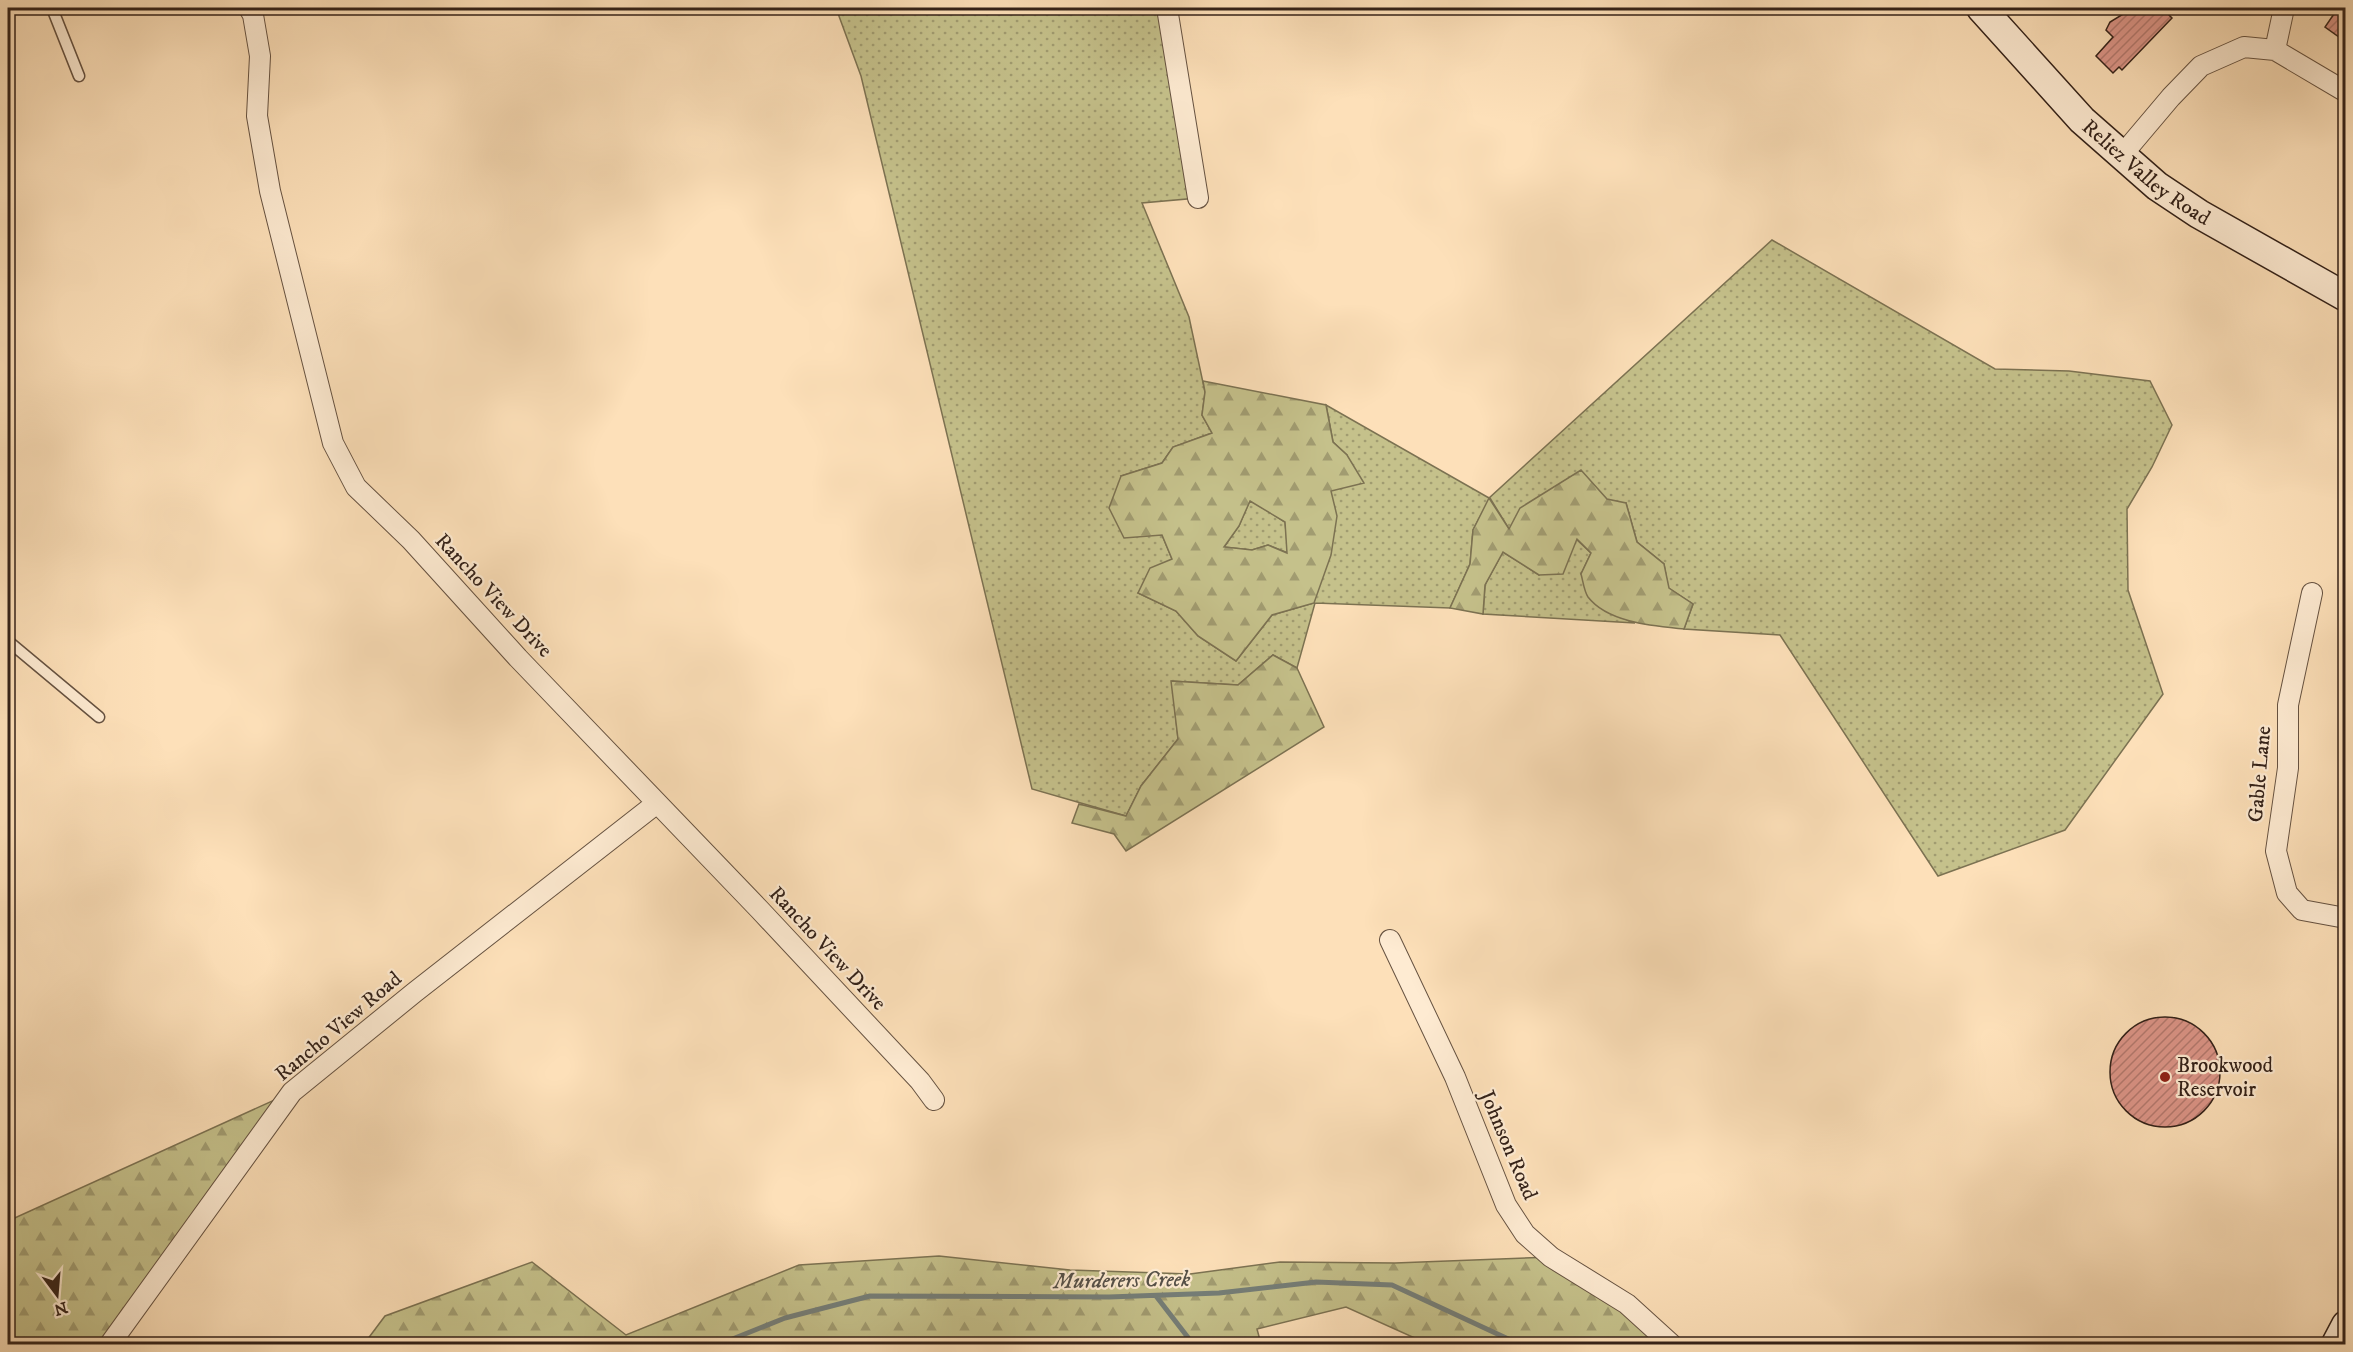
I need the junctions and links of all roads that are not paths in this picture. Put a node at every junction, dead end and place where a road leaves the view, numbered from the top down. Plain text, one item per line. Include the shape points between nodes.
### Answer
1 (52, 8) edge
2 (249, 8) edge
3 (1167, 8) edge
4 (1981, 8) edge
5 (2284, 8) edge
6 (2276, 50) junction
7 (80, 76) dead end
8 (2346, 92) edge
9 (2122, 155) junction
10 (1198, 198) dead end
11 (2346, 297) edge
12 (2312, 593) dead end
13 (8, 641) edge
14 (99, 717) dead end
15 (657, 802) junction
16 (2346, 915) edge
17 (1390, 940) dead end
18 (934, 1100) dead end
19 (2346, 1325) edge
20 (110, 1344) edge
21 (1671, 1344) edge
22 (2336, 1344) edge

1 - 7 lane
2 - 15 street, Rancho View Drive via 260,56 257,116 270,191 333,443 356,487 411,540
3 - 10 street
4 - 9 main road, Reliez Valley Road via 2082,120
5 - 6 street
6 - 8 street
6 - 9 street via 2244,47 2201,66
9 - 11 main road, Reliez Valley Road via 2157,186 2199,214
12 - 16 street, Gable Lane via 2288,705 2288,768 2276,851 2287,893 2302,910
13 - 14 lane
15 - 18 street, Rancho View Drive
15 - 20 street, Rancho View Road via 292,1092
17 - 21 street, Johnson Road via 1455,1077 1506,1205 1525,1234 1551,1257 1627,1304
19 - 22 main road

